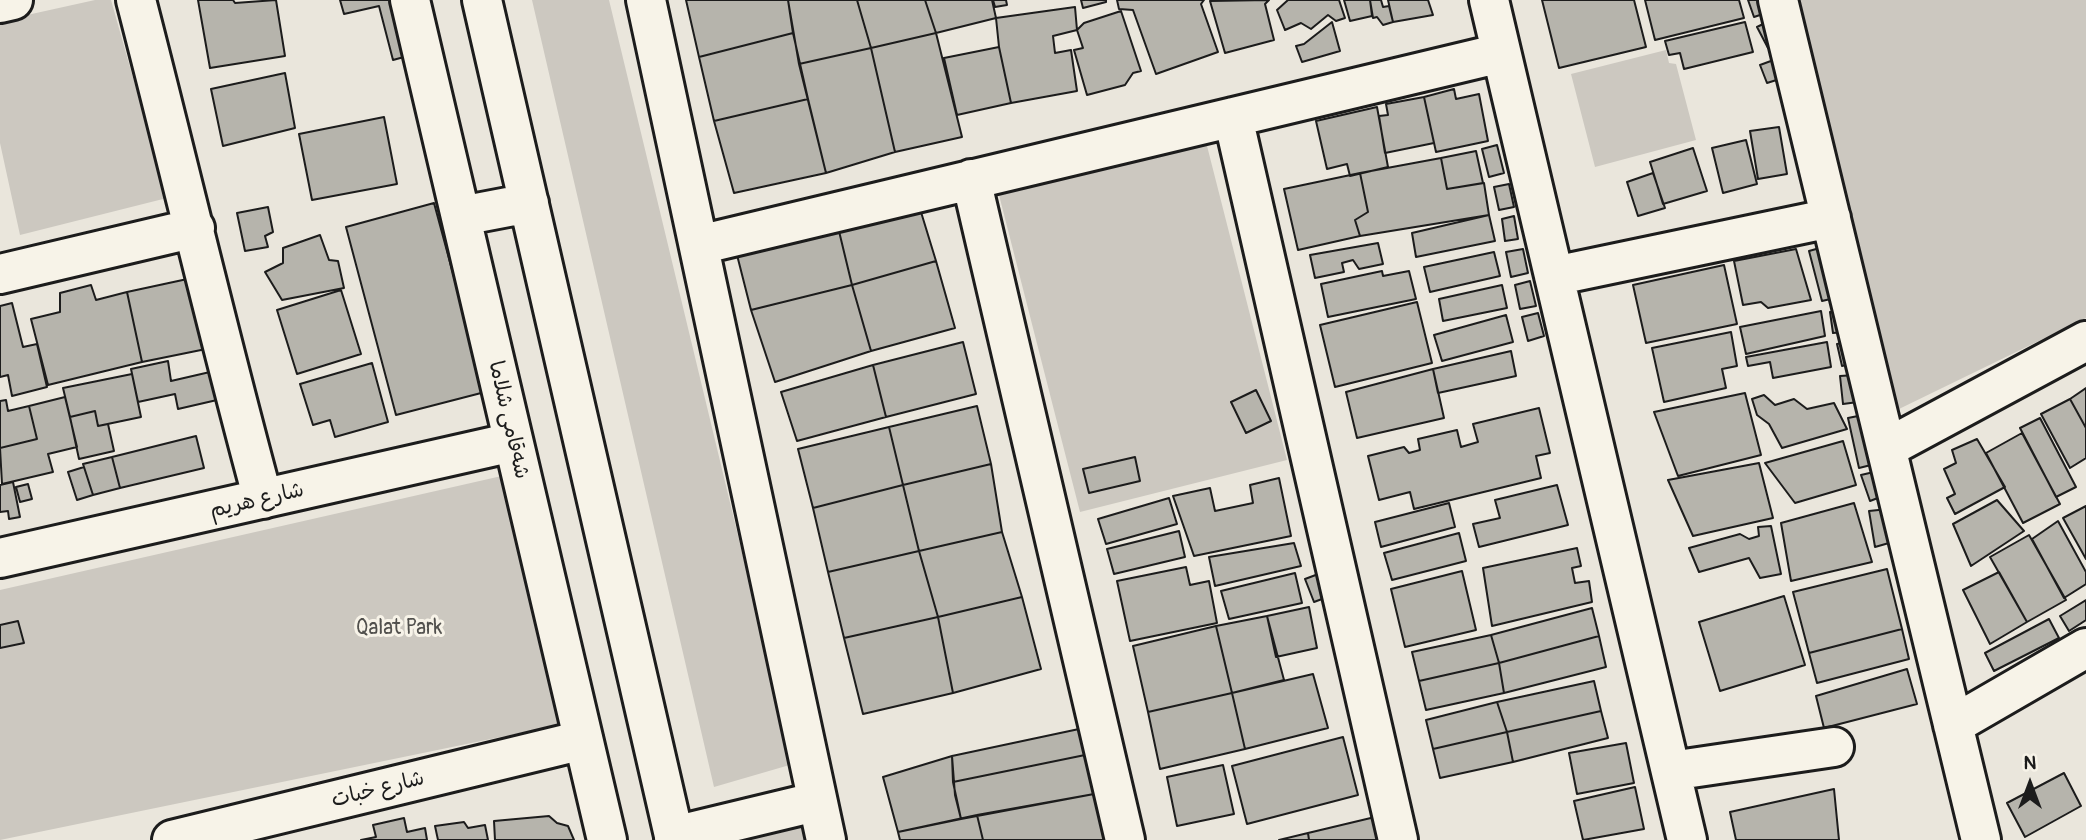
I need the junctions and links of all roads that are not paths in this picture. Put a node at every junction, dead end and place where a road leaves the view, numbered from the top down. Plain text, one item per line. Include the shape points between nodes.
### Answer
1 (13, 0) edge
2 (136, 0) edge
3 (410, 0) edge
4 (482, 0) edge
5 (646, 0) edge
6 (1489, 0) edge
7 (1778, 0) edge
8 (0, 3) edge
9 (1502, 53) junction
10 (1233, 117) junction
11 (971, 179) junction
12 (528, 203) junction
13 (461, 216) junction
14 (1831, 218) junction
15 (195, 228) junction
16 (699, 245) junction
17 (0, 274) edge
18 (1554, 276) junction
19 (2086, 341) edge
20 (513, 442) junction
21 (1887, 448) junction
22 (263, 499) junction
23 (0, 558) edge
24 (2086, 648) edge
25 (1953, 725) junction
26 (583, 740) junction
27 (1834, 747) dead end
28 (1671, 771) junction
29 (816, 802) junction
30 (674, 838) edge
31 (172, 840) edge
32 (607, 840) edge
33 (826, 840) edge
34 (1125, 840) edge
35 (1398, 840) edge
36 (1687, 840) edge
37 (1981, 840) edge

1 - 8 street
2 - 15 street
3 - 13 street, شەقامی شلاما
4 - 12 street
5 - 16 street
6 - 9 street
7 - 14 street
9 - 10 street
9 - 18 street
10 - 11 street
10 - 35 street
11 - 16 street
11 - 34 street
12 - 13 street
12 - 30 street
13 - 20 street, شەقامی شلاما
14 - 18 street
14 - 21 street
15 - 17 street
15 - 22 street
16 - 29 street
18 - 28 street
19 - 21 street
20 - 22 street, شارع هريم
20 - 26 street, شەقامی شلاما
21 - 25 street
22 - 23 street, شارع هريم
24 - 25 street
25 - 37 street
26 - 31 street, شارع خبات
26 - 32 street, شەقامی شلاما
27 - 28 street
28 - 36 street
29 - 30 street
29 - 33 street

